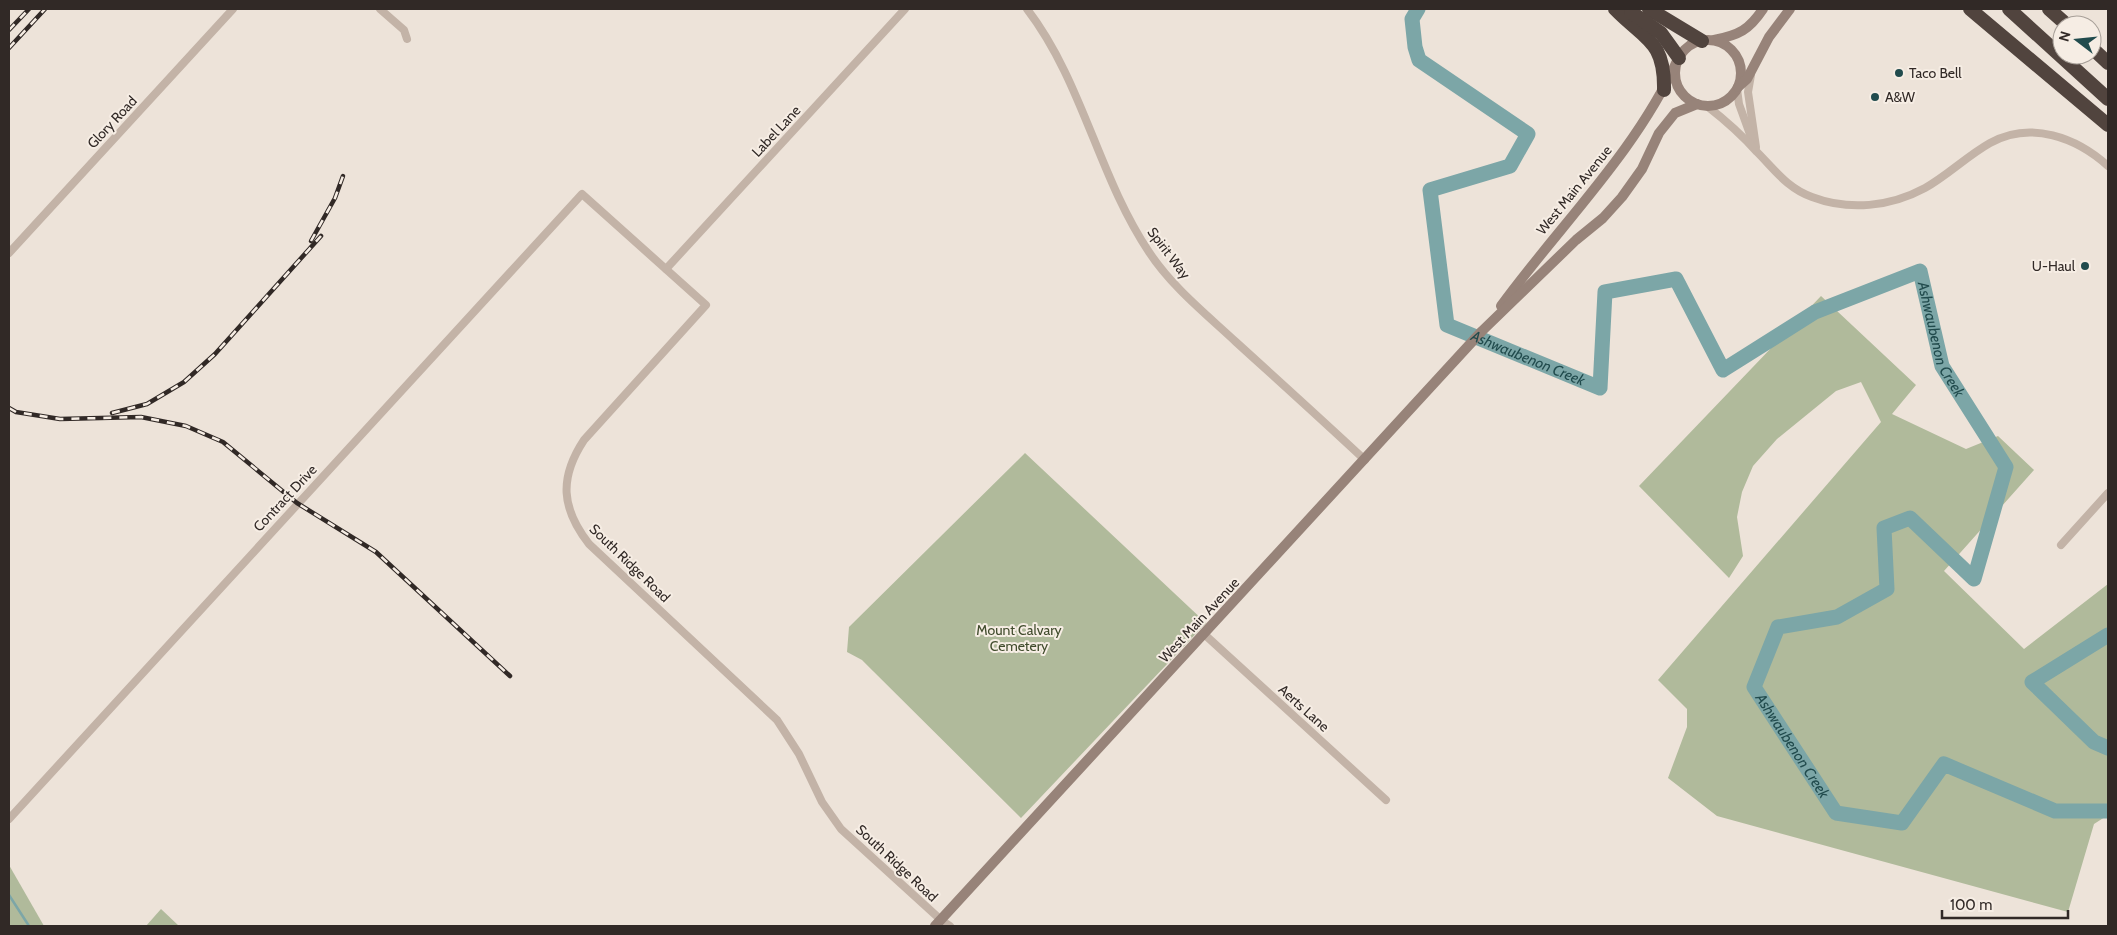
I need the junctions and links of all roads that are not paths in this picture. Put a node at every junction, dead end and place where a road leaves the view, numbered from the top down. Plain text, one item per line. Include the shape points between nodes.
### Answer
1 (233, 9) edge
2 (380, 9) edge
3 (905, 9) edge
4 (1027, 9) edge
5 (1615, 9) edge
6 (1626, 9) edge
7 (1649, 9) edge
8 (1763, 9) edge
9 (1790, 9) edge
10 (1970, 9) edge
11 (2010, 9) edge
12 (406, 39) dead end
13 (1706, 41) junction
14 (1678, 60) junction
15 (1753, 68) junction
16 (1737, 88) junction
17 (1664, 90) junction
18 (2108, 99) edge
19 (1702, 105) junction
20 (2108, 125) edge
21 (1757, 150) junction
22 (2108, 166) edge
23 (582, 194) joint
24 (9, 253) edge
25 (666, 269) junction
26 (1482, 331) junction
27 (1365, 460) junction
28 (2108, 492) edge
29 (2061, 545) dead end
30 (1204, 634) junction
31 (1386, 800) dead end
32 (9, 819) edge
33 (942, 925) edge

1 - 24 street, Glory Road
2 - 12 street via 404,30
3 - 25 street, Label Lane
4 - 27 street, Spirit Way via 1063,66 1124,208 1149,252 1170,279 1200,308
5 - 17 highway via 1642,31 1656,48 1664,72
6 - 14 highway via 1661,33
7 - 13 highway
8 - 13 main road via 1749,28 1738,34
9 - 15 main road via 1768,37
10 - 20 highway
11 - 18 highway
13 - 14 main road via 1693,44
13 - 16 main road via 1726,46 1737,57 1741,77
14 - 17 main road, West Main Avenue
14 - 19 main road via 1675,72 1679,87 1688,99
15 - 16 main road
15 - 21 street via 1748,92
16 - 19 main road via 1724,102
16 - 21 street via 1744,120
17 - 26 main road, West Main Avenue via 1609,170 1530,266
19 - 21 street via 1726,121
19 - 26 main road, West Main Avenue via 1675,112 1642,169 1616,204
21 - 22 street via 1776,174 1797,190 1828,202 1859,206 1913,194 1992,142 2018,134 2066,139 2086,148
23 - 25 street, South Ridge Road
23 - 32 street, Contract Drive
25 - 33 street, South Ridge Road via 706,305 584,440 573,457 566,481 568,507 576,527 589,544 777,720 799,754 822,802 841,829
26 - 27 main road, West Main Avenue
27 - 30 main road, West Main Avenue
28 - 29 street
30 - 31 street, Aerts Lane
30 - 33 main road, West Main Avenue

